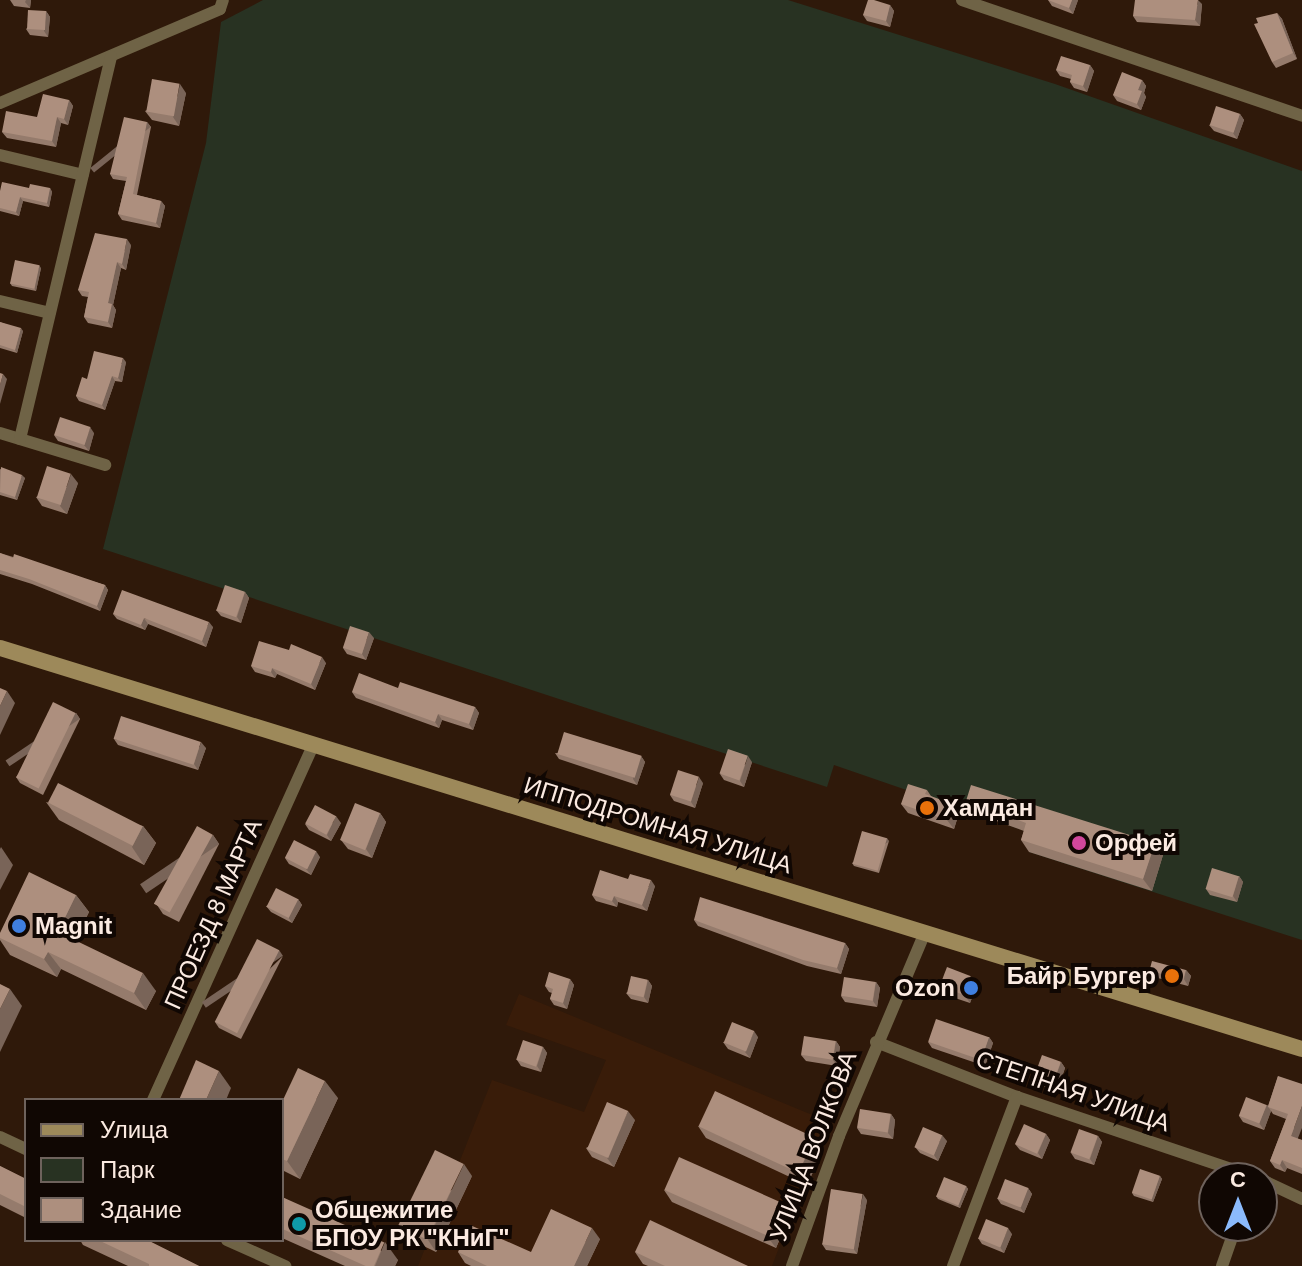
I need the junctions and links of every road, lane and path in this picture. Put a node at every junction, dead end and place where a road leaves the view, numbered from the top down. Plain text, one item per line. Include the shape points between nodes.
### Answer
1 (223, 0) edge
2 (962, 0) edge
3 (111, 57) junction
4 (0, 103) edge
5 (1302, 116) edge
6 (0, 155) edge
7 (83, 175) junction
8 (0, 301) edge
9 (50, 313) junction
10 (0, 433) edge
11 (20, 439) junction
12 (105, 465) dead end
13 (0, 648) edge
14 (313, 745) junction
15 (925, 932) junction
16 (876, 1042) junction
17 (1302, 1049) edge
18 (1017, 1097) junction
19 (154, 1098) edge
20 (0, 1137) edge
21 (24, 1148) edge
22 (1210, 1162) edge
23 (1278, 1188) edge
24 (1302, 1199) edge
25 (231, 1242) edge
26 (1230, 1242) edge
27 (285, 1266) edge
28 (792, 1266) edge
29 (953, 1266) edge
30 (1222, 1266) edge

1 - 3 street via 220,9
2 - 5 street
3 - 4 street
3 - 7 street
6 - 7 street
7 - 9 street
8 - 9 street
9 - 11 street
10 - 11 street
11 - 12 street
13 - 14 main road, ИППОДРОМНАЯ УЛИЦА
14 - 15 main road, ИППОДРОМНАЯ УЛИЦА
14 - 19 street, ПРОЕЗД 8 МАРТА
15 - 16 street, УЛИЦА ВОЛКОВА
15 - 17 main road, ИППОДРОМНАЯ УЛИЦА
16 - 18 street, СТЕПНАЯ УЛИЦА
16 - 28 street, УЛИЦА ВОЛКОВА
18 - 22 street, СТЕПНАЯ УЛИЦА
18 - 29 street
20 - 21 street
23 - 24 street, СТЕПНАЯ УЛИЦА
25 - 27 street
26 - 30 street

